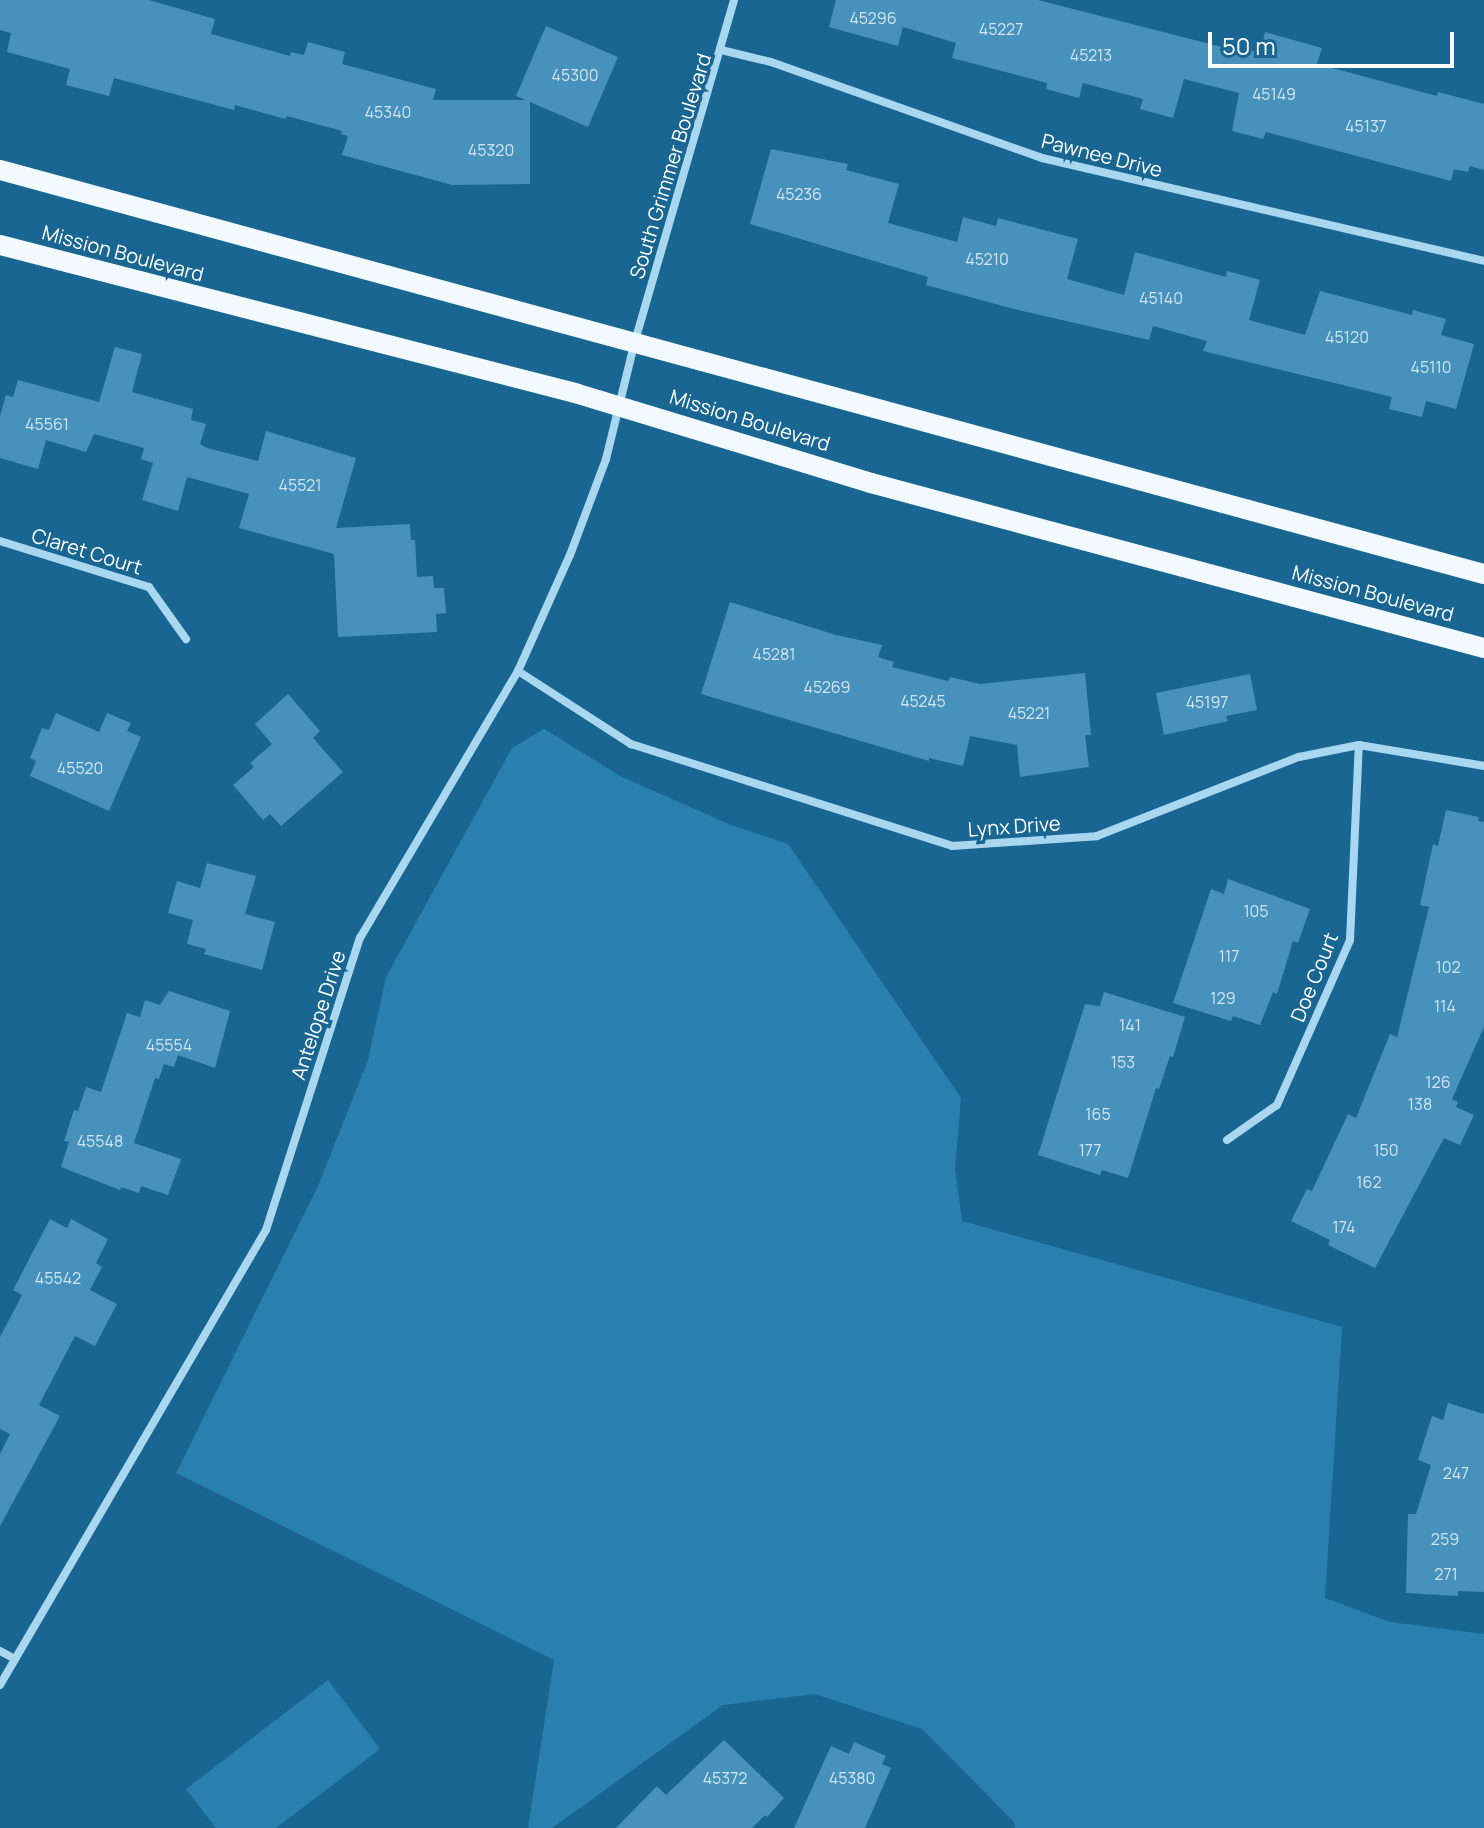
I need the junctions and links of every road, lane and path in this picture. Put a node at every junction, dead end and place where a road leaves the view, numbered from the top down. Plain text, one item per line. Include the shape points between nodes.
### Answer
1 (734, 0) edge
2 (721, 50) junction
3 (0, 170) edge
4 (0, 245) edge
5 (1484, 261) edge
6 (635, 341) junction
7 (618, 405) junction
8 (0, 541) edge
9 (1484, 574) edge
10 (186, 639) dead end
11 (1484, 648) edge
12 (518, 671) junction
13 (1359, 745) junction
14 (1484, 766) edge
15 (1227, 1140) dead end
16 (0, 1651) edge
17 (15, 1659) junction
18 (0, 1685) edge

1 - 2 street, South Grimmer Boulevard
2 - 5 street, Pawnee Drive via 771,62 1042,158
2 - 6 street, South Grimmer Boulevard
3 - 6 main road
4 - 7 main road, Mission Boulevard
6 - 7 street, Antelope Drive
6 - 9 main road
7 - 11 main road, Mission Boulevard via 871,483
7 - 12 street, Antelope Drive via 591,501
8 - 10 street, Claret Court via 149,587
12 - 13 street, Lynx Drive via 631,744 952,846 1097,836 1299,757
12 - 17 street, Antelope Drive via 360,938 266,1230
13 - 14 street, Lynx Drive
13 - 15 street, Doe Court via 1350,940 1277,1105
16 - 17 street
17 - 18 street, Antelope Drive

